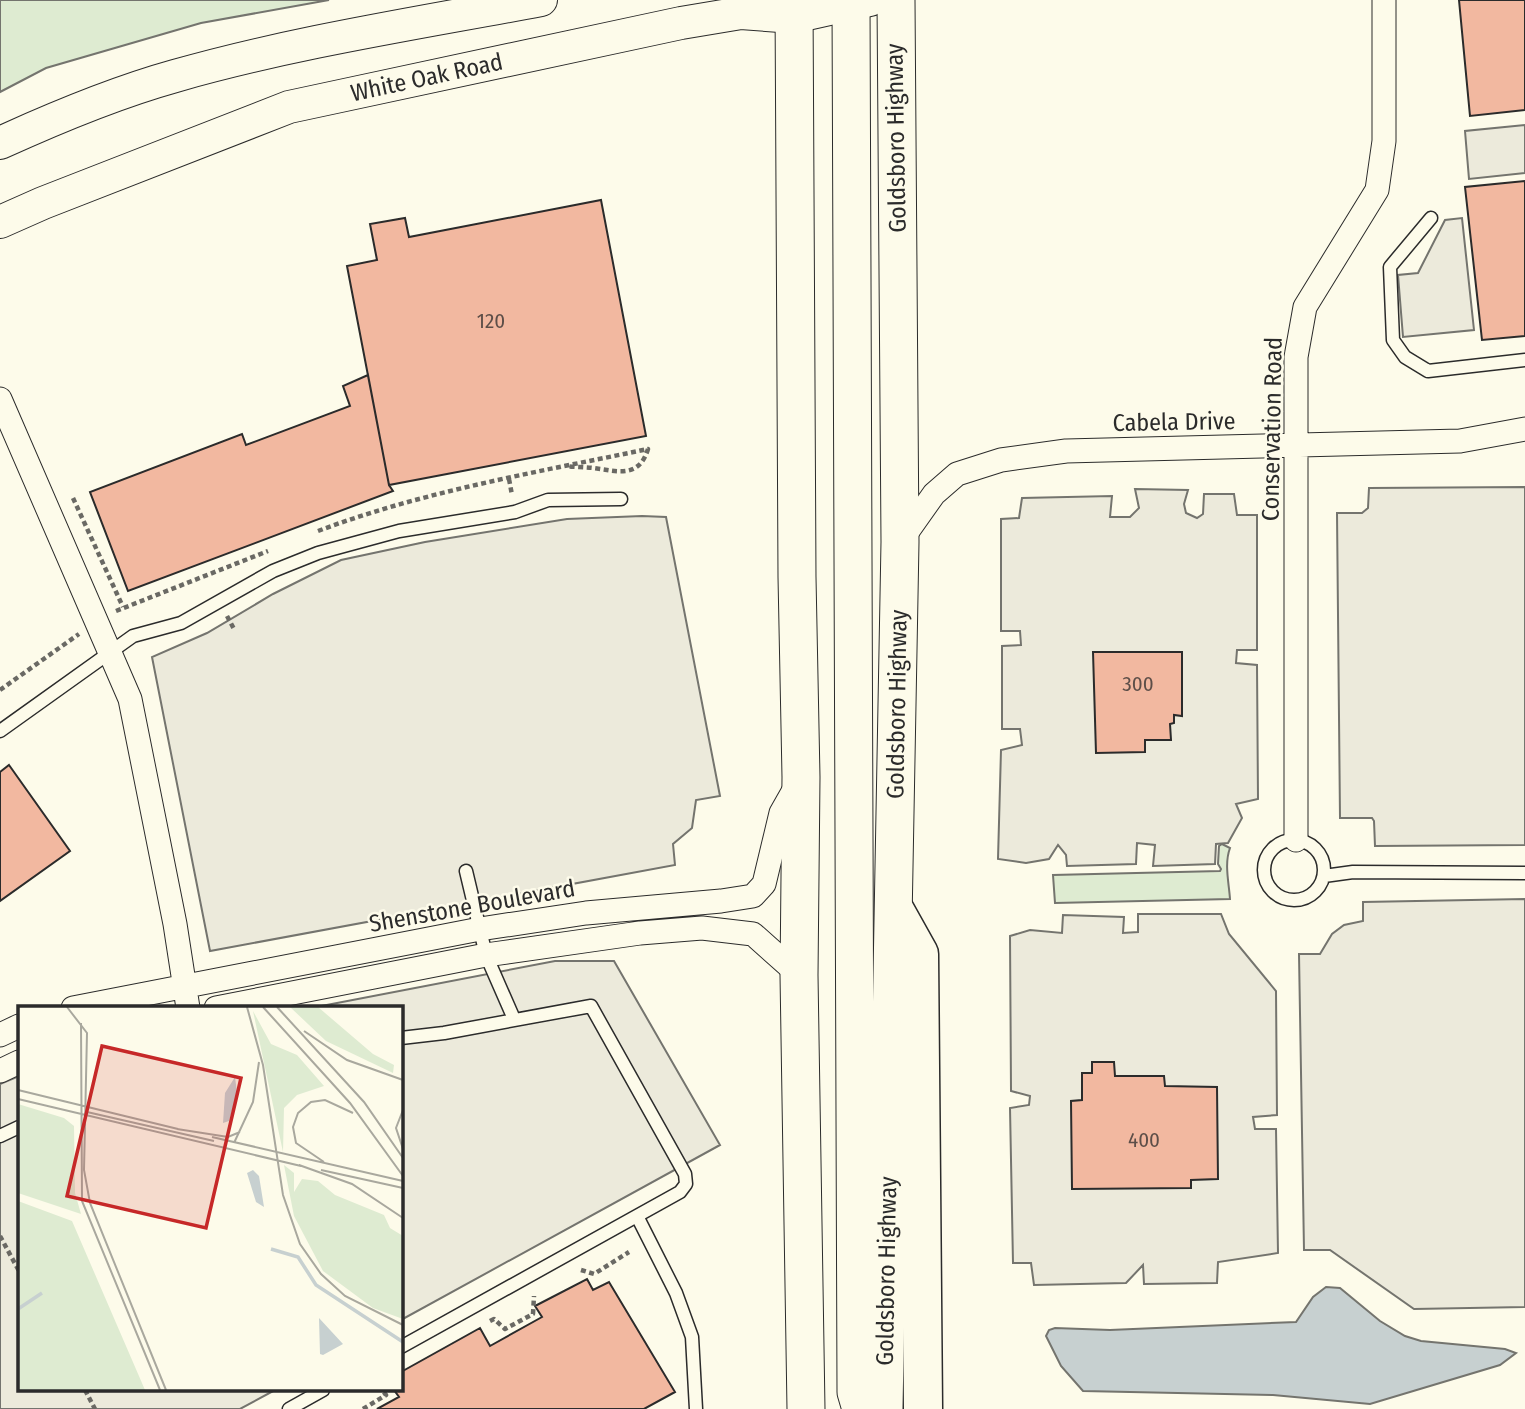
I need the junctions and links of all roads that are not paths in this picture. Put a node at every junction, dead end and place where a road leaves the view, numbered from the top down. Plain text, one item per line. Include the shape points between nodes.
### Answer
1 (541, 0) edge
2 (895, 0) edge
3 (1384, 0) edge
4 (857, 1) edge
5 (794, 8) edge
6 (0, 143) edge
7 (1431, 218) dead end
8 (0, 222) edge
9 (1525, 360) edge
10 (0, 400) edge
11 (1525, 429) edge
12 (1296, 445) junction
13 (621, 499) dead end
14 (900, 542) junction
15 (110, 653) junction
16 (0, 731) edge
17 (801, 777) junction
18 (1296, 840) junction
19 (466, 871) dead end
20 (1525, 873) edge
21 (1324, 876) junction
22 (895, 911) junction
23 (480, 929) junction
24 (486, 955) junction
25 (799, 975) junction
26 (186, 998) edge
27 (96, 1006) edge
28 (226, 1006) edge
29 (513, 1019) junction
30 (18, 1026) edge
31 (0, 1035) edge
32 (402, 1038) edge
33 (18, 1062) edge
34 (0, 1071) edge
35 (18, 1128) edge
36 (0, 1136) edge
37 (637, 1216) junction
38 (402, 1346) edge
39 (319, 1392) edge
40 (289, 1409) edge
41 (696, 1409) edge
42 (806, 1409) edge
43 (861, 1409) edge
44 (884, 1409) edge
45 (923, 1409) edge

1 - 6 main road via 289,48 174,76 76,109
2 - 14 main road, Goldsboro Highway
3 - 12 street, Conservation Road via 1384,141 1377,190 1305,307 1296,357
4 - 5 main road, White Oak Road
4 - 43 main road via 856,1392
5 - 8 main road, White Oak Road via 681,23 289,107
5 - 17 main road
7 - 9 lane via 1390,268 1393,340 1405,357 1428,371
10 - 15 street
11 - 12 street, Cabela Drive via 1460,442
12 - 14 street, Cabela Drive via 1066,451 1000,460 957,474 934,494
12 - 18 street, Conservation Road
13 - 15 lane via 548,500 515,512 399,531 318,553 273,571 180,623 133,636
14 - 22 main road, Goldsboro Highway
15 - 16 lane
15 - 26 street via 130,699
17 - 23 street, Shenstone Boulevard via 781,813 764,884 753,896
17 - 25 main road
18 - 21 lane via 1315,848
18 - 21 lane via 1270,851 1264,869 1269,888 1285,900 1305,899 1314,894
19 - 23 lane
20 - 21 lane via 1353,872
22 - 44 main road, Goldsboro Highway
22 - 45 highway via 919,954
23 - 24 lane
23 - 26 street, Shenstone Boulevard
24 - 25 street, Shenstone Boulevard via 702,928 753,934
24 - 28 street, Shenstone Boulevard
24 - 29 lane
25 - 42 main road
26 - 27 street, Shenstone Boulevard
29 - 32 lane
29 - 37 lane via 592,1006 685,1174 686,1184 680,1192
30 - 31 street
33 - 34 street
35 - 36 lane
37 - 38 lane
37 - 41 lane via 692,1336
39 - 40 lane

